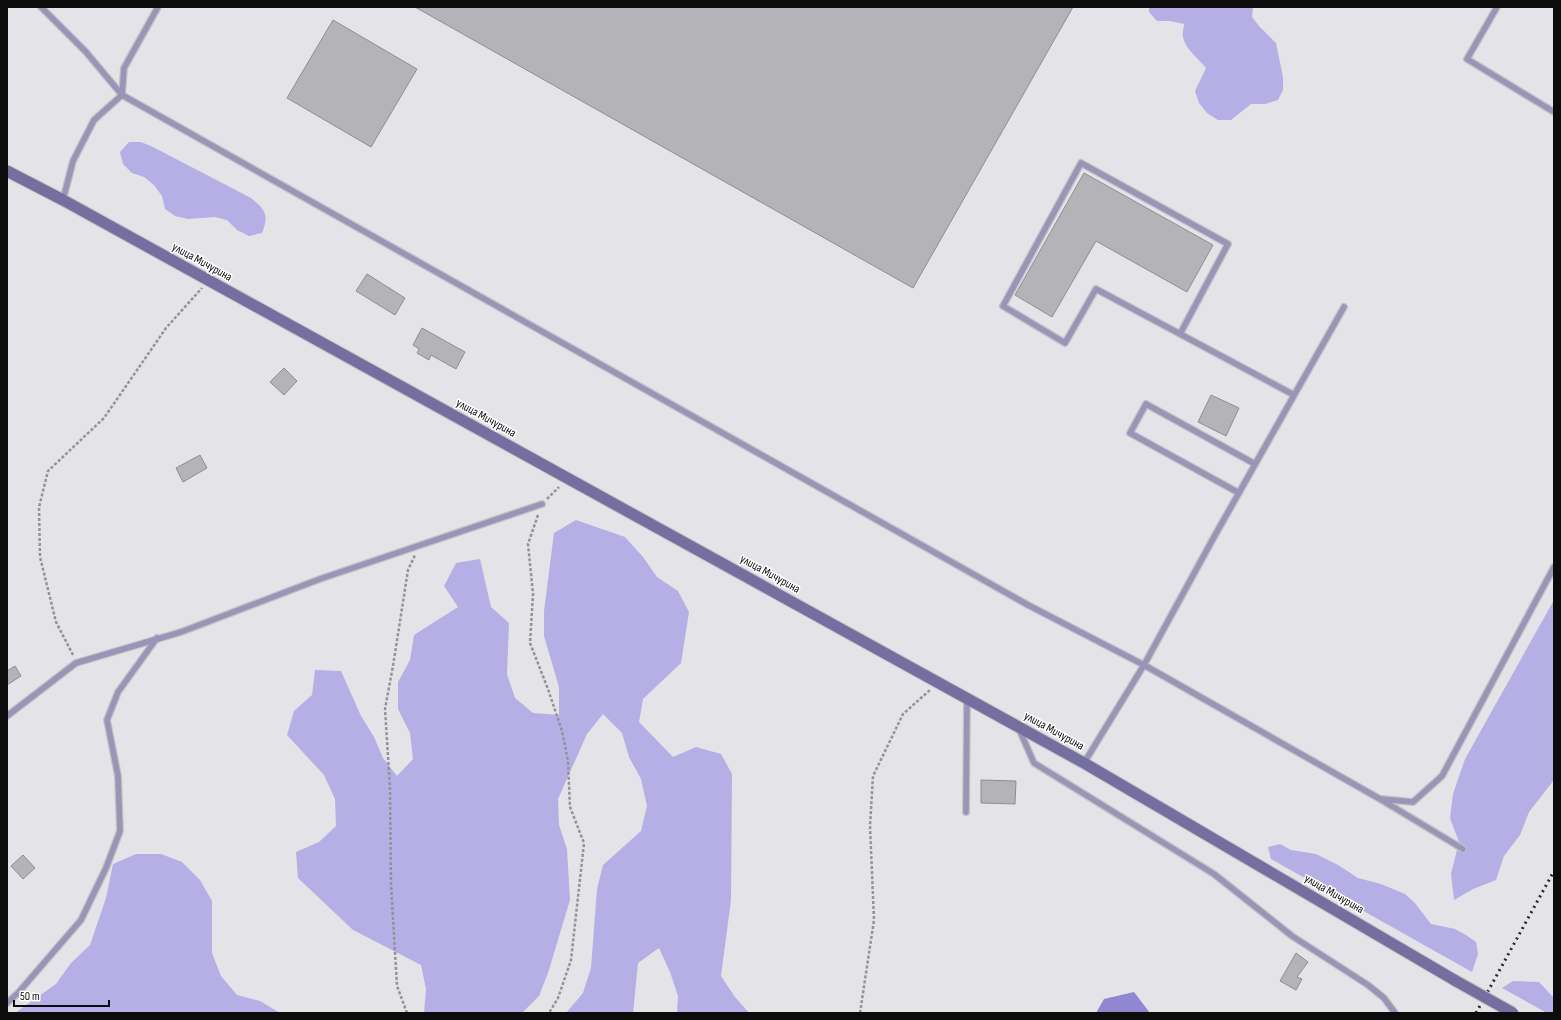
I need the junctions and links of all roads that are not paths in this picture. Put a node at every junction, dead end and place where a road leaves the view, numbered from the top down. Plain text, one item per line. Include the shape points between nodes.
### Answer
1 (41, 7) edge
2 (158, 7) edge
3 (1498, 7) edge
4 (122, 95) junction
5 (1554, 112) edge
6 (7, 171) edge
7 (63, 200) junction
8 (1344, 308) dead end
9 (1180, 334) junction
10 (1294, 395) junction
11 (1255, 464) junction
12 (1238, 493) junction
13 (542, 504) road end
14 (1554, 568) edge
15 (158, 638) junction
16 (1144, 665) junction
17 (967, 697) junction
18 (7, 716) edge
19 (1018, 726) junction
20 (1084, 763) junction
21 (1380, 799) junction
22 (966, 812) dead end
23 (1464, 849) dead end
24 (7, 1002) edge
25 (1395, 1013) edge
26 (1512, 1013) edge

1 - 4 lane via 86,52
2 - 4 lane via 124,68
3 - 5 lane via 1467,60
4 - 7 lane via 94,120 73,161
4 - 16 lane via 1028,605
6 - 7 main road, улица Мичурина
7 - 17 main road, улица Мичурина
8 - 10 lane
9 - 9 lane via 1228,244 1081,163 1003,306 1064,344 1096,289
9 - 10 lane
10 - 11 lane
11 - 12 lane
11 - 12 lane via 1146,404 1130,434
12 - 16 lane
13 - 15 lane via 320,579 203,624
14 - 21 lane via 1442,776 1412,802
15 - 18 lane via 76,663
15 - 24 lane via 118,692 107,720 118,776 120,831 106,868 81,920 18,993
16 - 20 lane
16 - 21 lane
17 - 19 main road, улица Мичурина
17 - 22 lane
19 - 20 main road, улица Мичурина
19 - 25 lane via 1034,763 1214,874 1292,936 1368,985 1384,998
20 - 26 main road, улица Мичурина, bridge
21 - 23 lane

